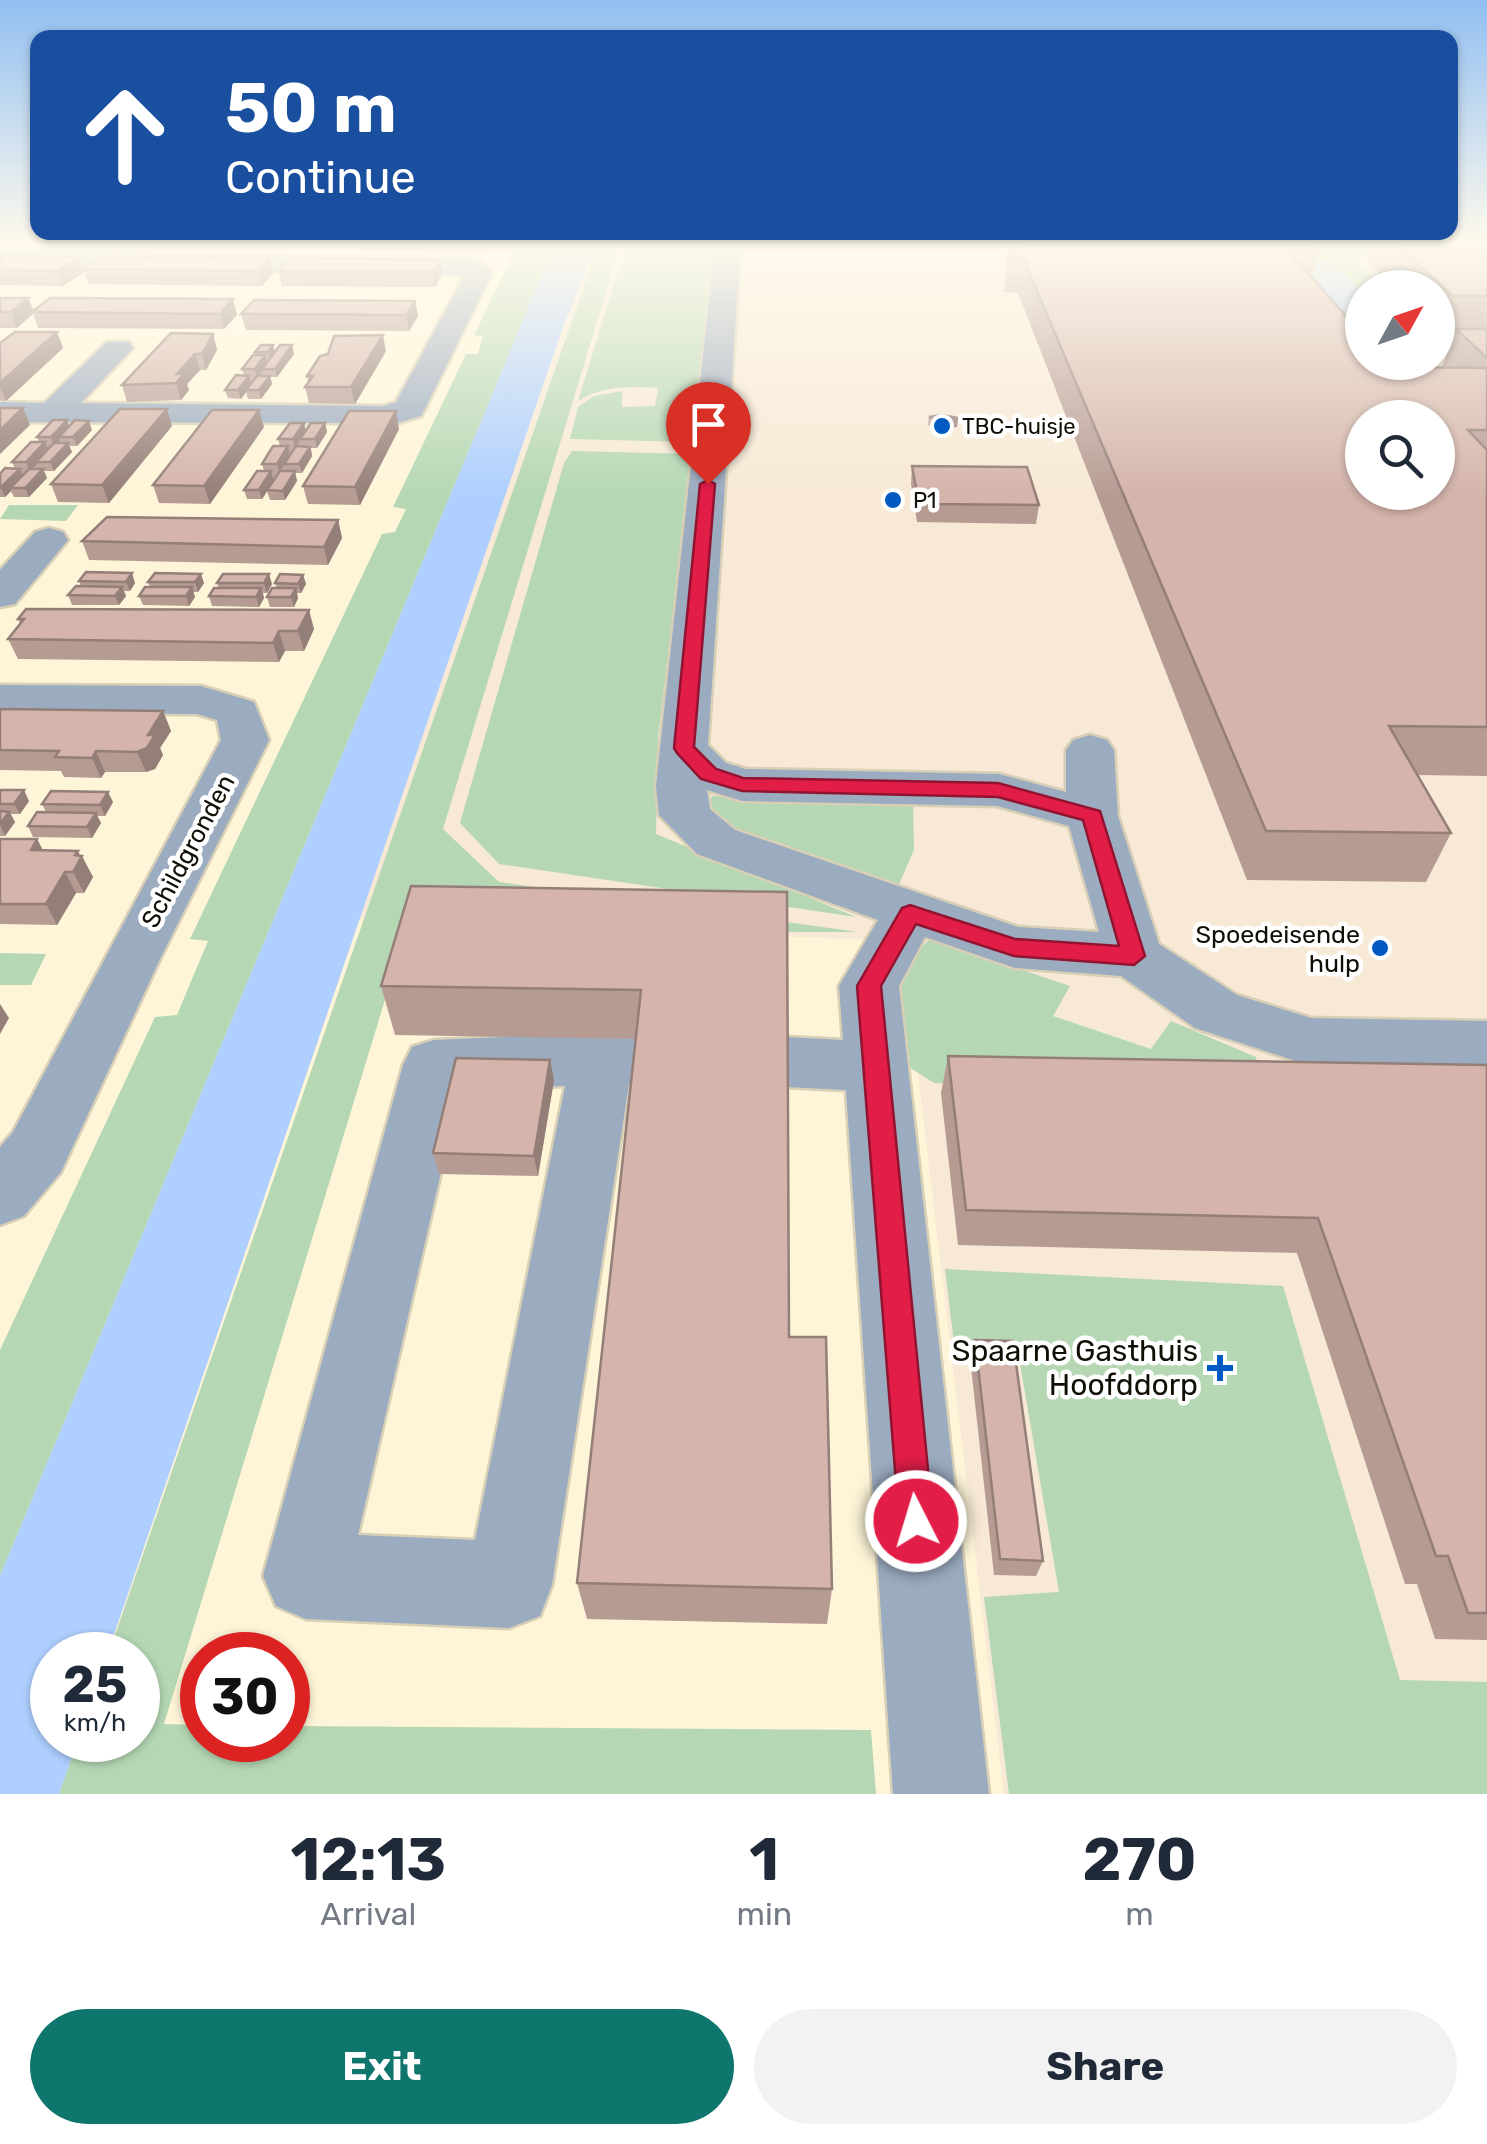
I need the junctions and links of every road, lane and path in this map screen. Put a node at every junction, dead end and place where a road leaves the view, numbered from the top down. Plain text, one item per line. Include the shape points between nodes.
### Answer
1 (449, 330) edge
2 (721, 330) edge
3 (118, 348) dead end
4 (0, 412) edge
5 (52, 413) junction
6 (48, 540) dead end
7 (0, 595) edge
8 (0, 699) edge
9 (684, 748) junction
10 (1090, 750) dead end
11 (1092, 816) junction
12 (910, 913) junction
13 (1134, 956) junction
14 (1487, 1045) edge
15 (622, 1059) joint
16 (786, 1062) edge
17 (876, 1066) junction
18 (0, 1195) edge
19 (938, 1771) edge

1 - 5 street via 408,409 386,416
2 - 9 street
3 - 5 street
4 - 5 street
6 - 7 street
8 - 18 street, Schildgronden via 201,700 238,712 245,740 38,1152
9 - 11 street via 708,774 742,784 998,790
9 - 12 street via 685,814 716,842
10 - 11 street
11 - 13 street
12 - 13 street via 1014,947
12 - 17 street via 869,986
13 - 14 street via 1216,1012 1311,1042
15 - 15 street via 434,1064 306,1576 509,1586
16 - 17 street
17 - 19 street

